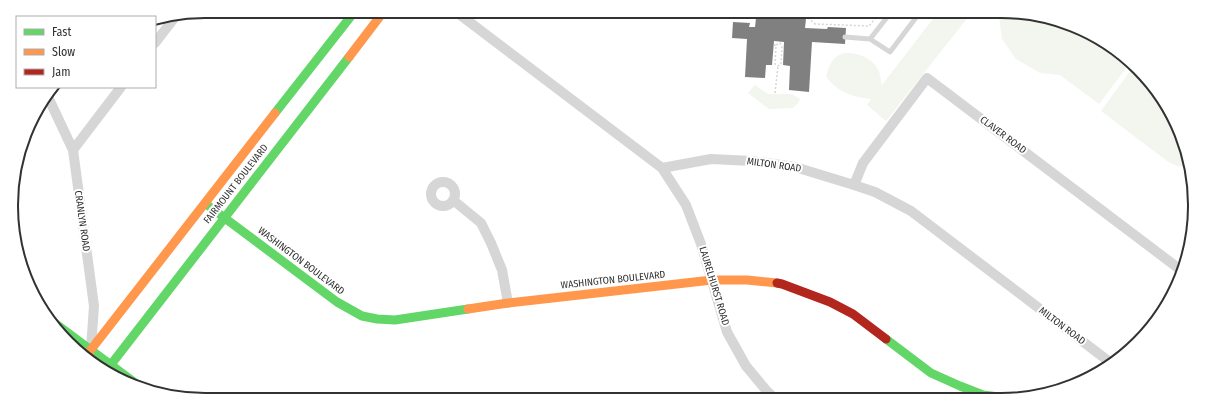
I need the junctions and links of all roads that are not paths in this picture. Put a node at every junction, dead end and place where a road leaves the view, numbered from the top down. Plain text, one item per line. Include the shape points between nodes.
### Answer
1 (350, 18) edge
2 (379, 18) edge
3 (464, 18) edge
4 (886, 18) edge
5 (917, 18) edge
6 (171, 22) edge
7 (845, 37) dead end
8 (870, 39) junction
9 (156, 42) edge
10 (120, 88) edge
11 (50, 101) edge
12 (72, 150) junction
13 (662, 168) junction
14 (854, 185) junction
15 (453, 200) dead end
16 (206, 204) junction
17 (224, 217) junction
18 (1177, 268) edge
19 (712, 280) junction
20 (508, 303) junction
21 (87, 351) edge
22 (88, 352) edge
23 (1107, 360) edge
24 (109, 366) edge
25 (769, 393) edge
26 (977, 393) edge

1 - 16 main road, FAIRMOUNT BOULEVARD
2 - 17 main road, FAIRMOUNT BOULEVARD
3 - 13 street
4 - 8 lane
5 - 8 lane via 890,52
6 - 9 street
7 - 8 lane
10 - 12 street
11 - 12 street, CRANLYN ROAD
12 - 21 street, CRANLYN ROAD via 94,306
13 - 14 street, MILTON ROAD via 711,159 752,162 795,167
13 - 19 street, LAURELHURST ROAD via 686,205
14 - 18 street, CLAVER ROAD via 863,163 927,78
14 - 23 street, MILTON ROAD via 875,192 911,211
15 - 20 street via 481,223 492,242 502,270
16 - 17 main road, WASHINGTON BOULEVARD
16 - 22 main road, FAIRMOUNT BOULEVARD
17 - 20 main road, WASHINGTON BOULEVARD via 337,302 362,316 395,320
17 - 24 main road, FAIRMOUNT BOULEVARD
19 - 20 main road, WASHINGTON BOULEVARD
19 - 25 street, LAURELHURST ROAD via 727,332 746,366
19 - 26 main road, WASHINGTON BOULEVARD via 782,284 830,302 853,314 930,373

